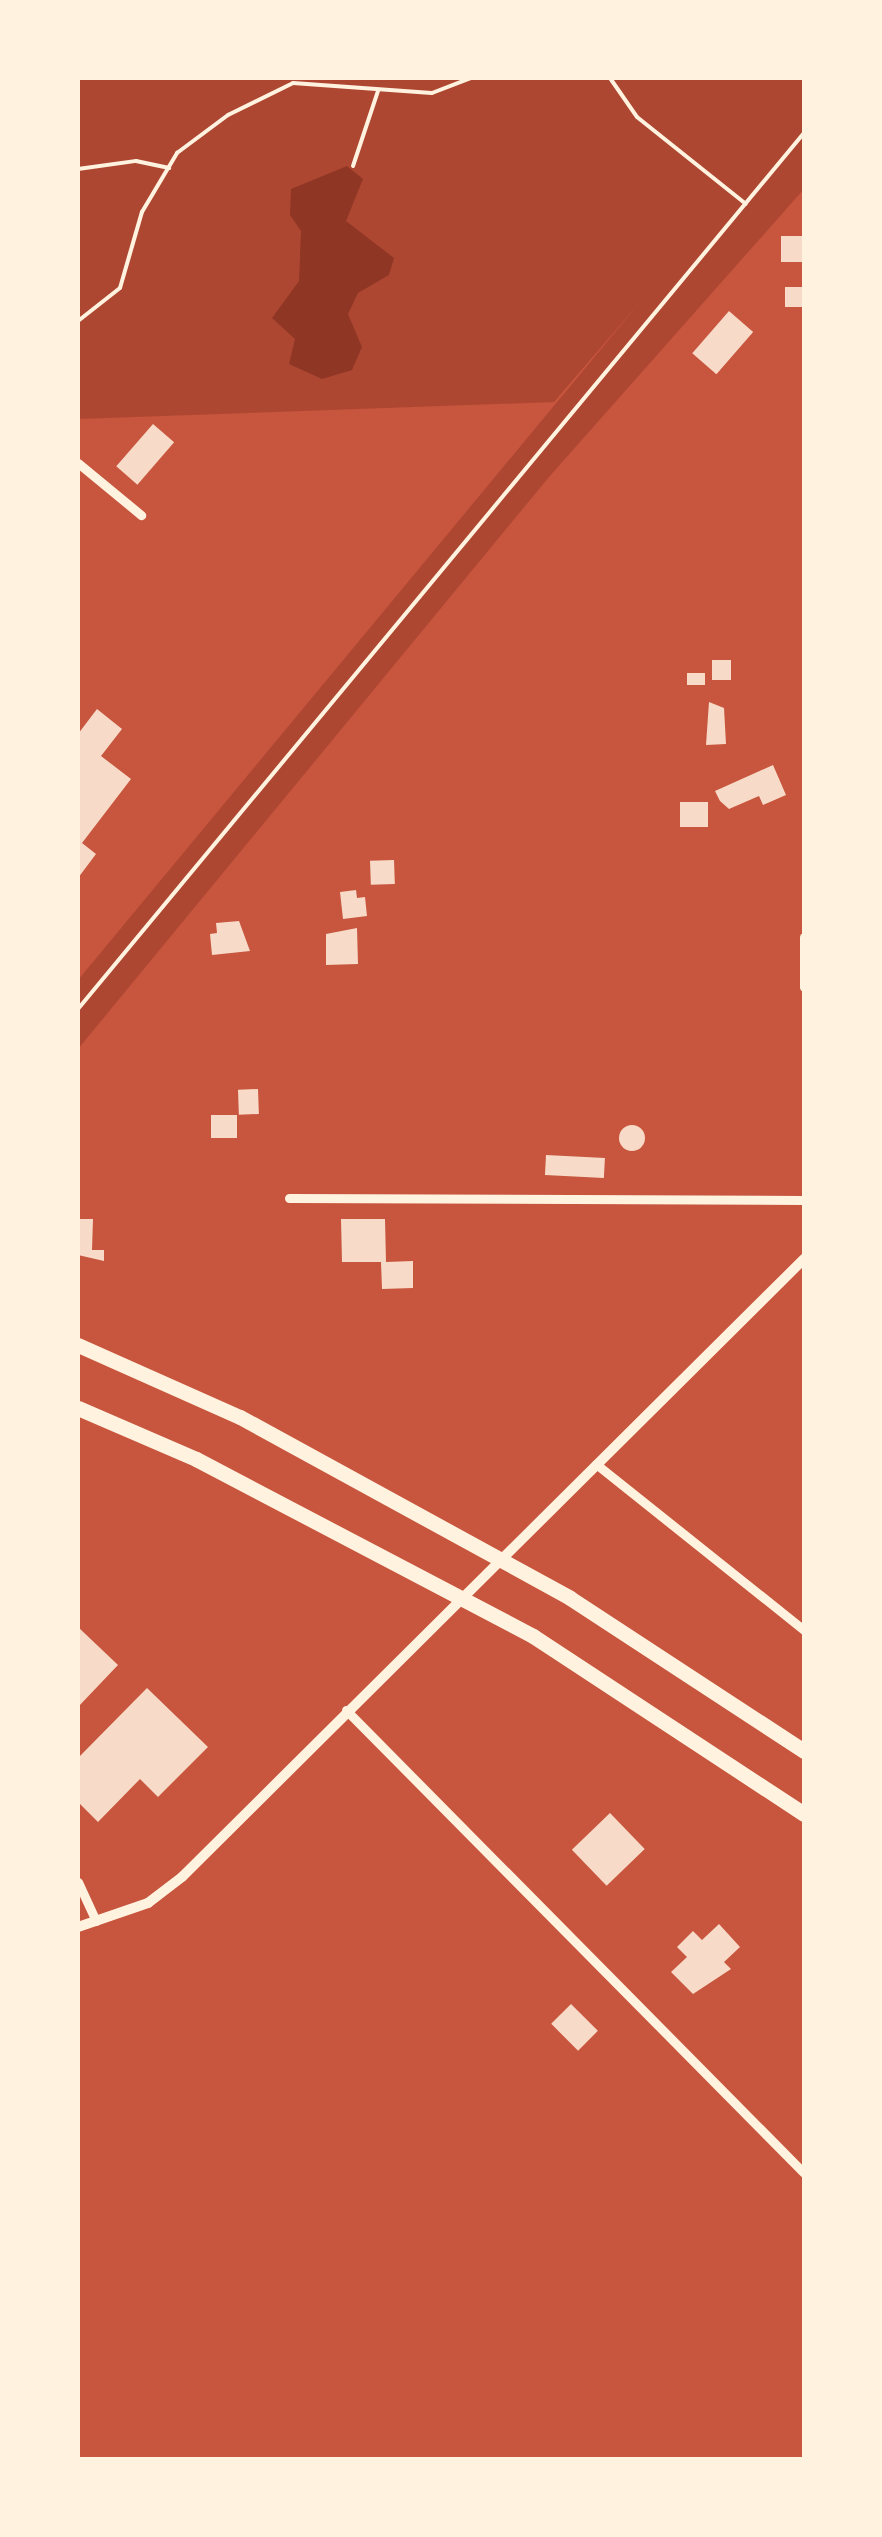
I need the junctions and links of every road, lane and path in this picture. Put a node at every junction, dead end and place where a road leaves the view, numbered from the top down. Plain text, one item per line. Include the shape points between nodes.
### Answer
1 (471, 78) edge
2 (610, 78) edge
3 (378, 91) junction
4 (804, 134) edge
5 (354, 166) dead end
6 (169, 168) junction
7 (78, 170) edge
8 (746, 204) junction
9 (78, 321) edge
10 (78, 463) edge
11 (141, 514) dead end
12 (804, 937) edge
13 (804, 987) edge
14 (78, 1009) edge
15 (289, 1198) dead end
16 (804, 1200) edge
17 (804, 1258) edge
18 (78, 1345) edge
19 (78, 1408) edge
20 (596, 1464) junction
21 (804, 1630) edge
22 (346, 1710) junction
23 (804, 1751) edge
24 (804, 1814) edge
25 (78, 1882) edge
26 (96, 1921) junction
27 (78, 1927) edge
28 (804, 2174) edge

1 - 3 path via 432,93
2 - 8 path via 637,117
3 - 5 path
3 - 6 path via 293,82 228,115
4 - 8 path
6 - 7 path via 136,160
6 - 9 path via 142,212 120,288
8 - 14 path
10 - 11 street
12 - 13 street
15 - 16 street
17 - 20 street
18 - 23 highway via 240,1417 570,1598
19 - 24 highway via 196,1459 533,1636
20 - 21 street
20 - 22 street
22 - 26 street via 182,1877 148,1903
22 - 28 street
25 - 26 street
26 - 27 street

